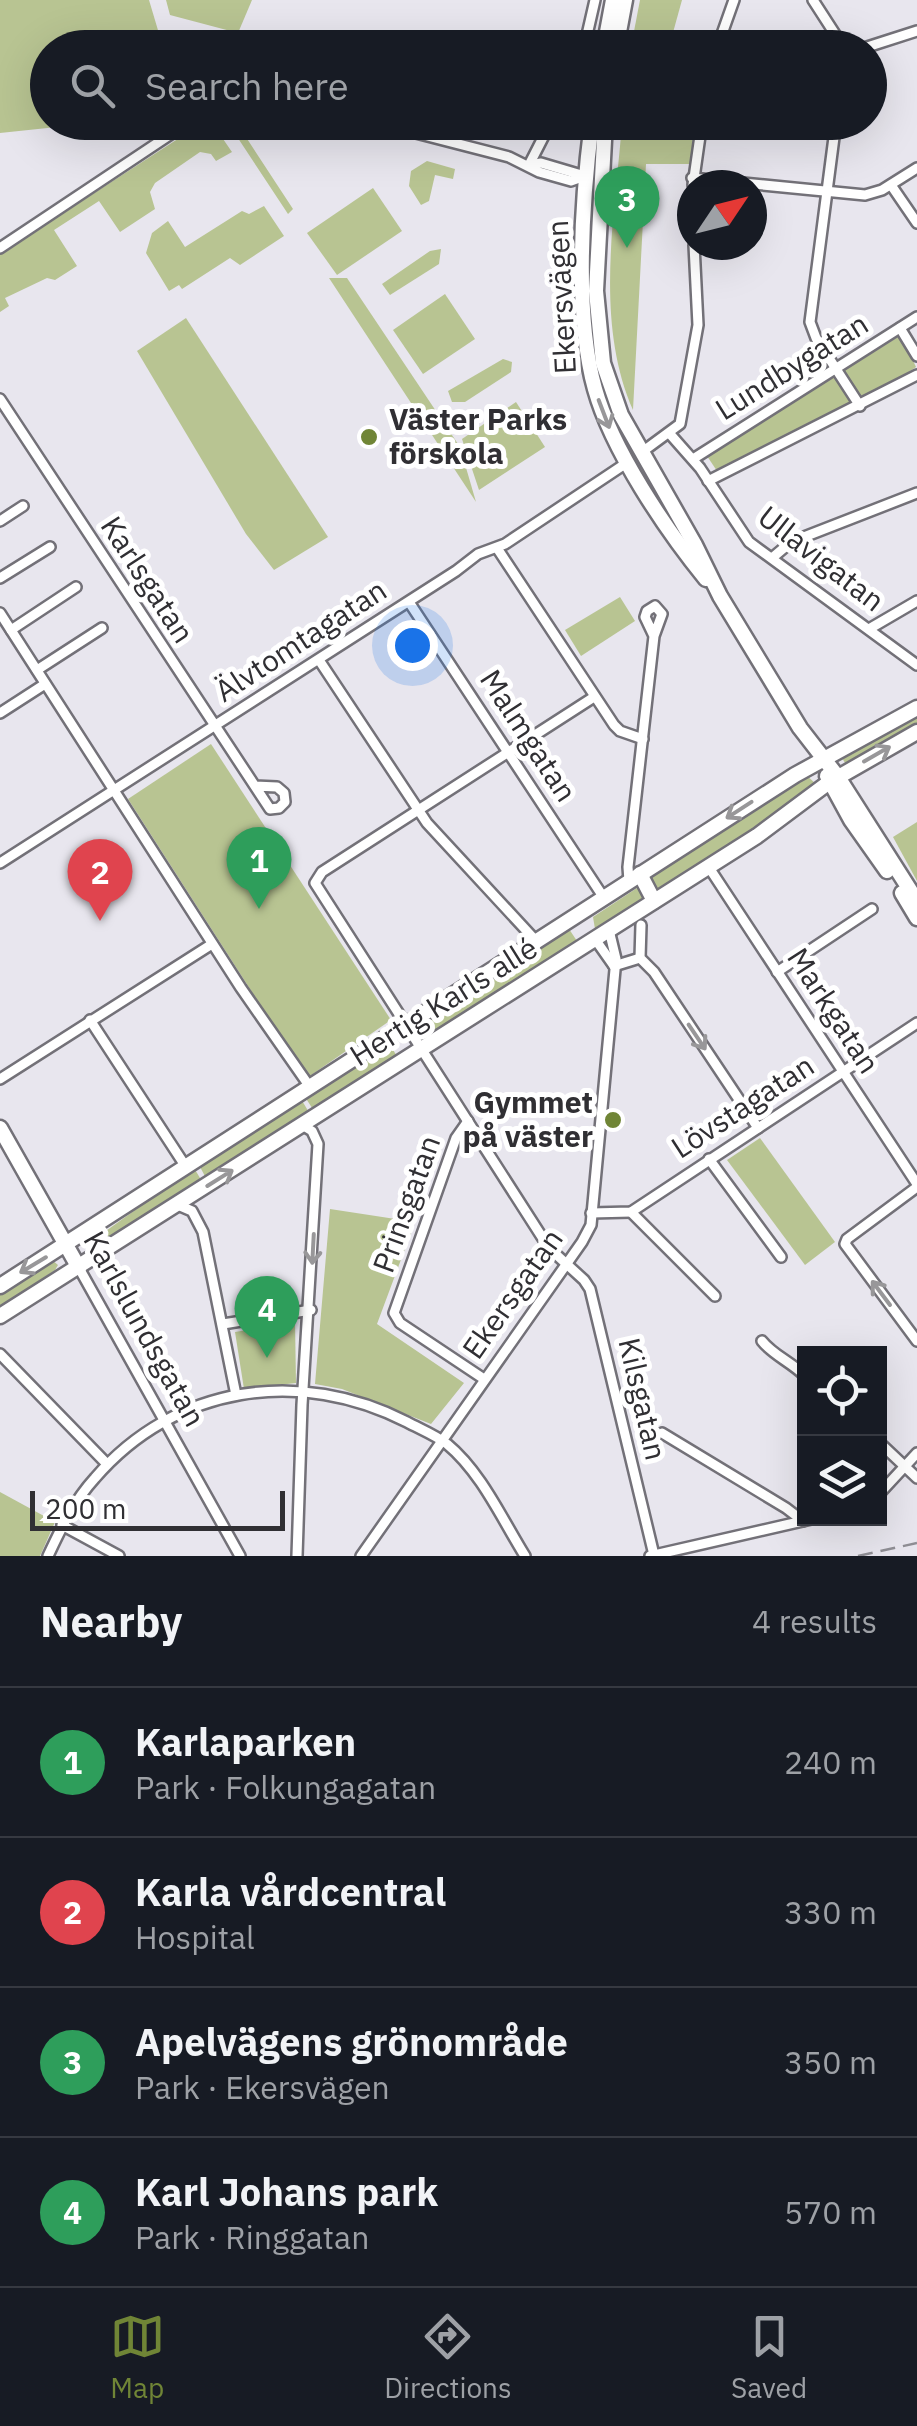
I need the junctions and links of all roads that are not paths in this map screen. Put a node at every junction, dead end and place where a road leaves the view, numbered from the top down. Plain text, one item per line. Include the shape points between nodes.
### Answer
1 (596, 0) edge
2 (614, 0) edge
3 (625, 0) edge
4 (734, 0) edge
5 (812, 0) edge
6 (588, 30) edge
7 (608, 30) edge
8 (619, 30) edge
9 (723, 30) edge
10 (832, 30) edge
11 (917, 31) edge
12 (887, 41) edge
13 (162, 140) edge
14 (443, 140) edge
15 (542, 140) edge
16 (592, 140) edge
17 (601, 140) edge
18 (699, 140) edge
19 (834, 140) edge
20 (529, 165) junction
21 (917, 168) edge
22 (694, 170) edge
23 (593, 177) junction
24 (891, 185) junction
25 (767, 188) edge
26 (827, 192) junction
27 (917, 223) edge
28 (0, 248) edge
29 (695, 260) edge
30 (917, 317) edge
31 (900, 328) junction
32 (917, 356) edge
33 (836, 368) junction
34 (917, 375) edge
35 (0, 399) edge
36 (860, 406) junction
37 (670, 434) junction
38 (642, 452) junction
39 (693, 460) junction
40 (628, 462) junction
41 (708, 481) junction
42 (917, 493) edge
43 (23, 506) dead end
44 (0, 521) edge
45 (50, 547) dead end
46 (497, 548) junction
47 (772, 558) junction
48 (0, 578) edge
49 (76, 588) dead end
50 (720, 596) junction
51 (917, 601) edge
52 (409, 602) junction
53 (1, 618) edge
54 (102, 628) dead end
55 (869, 628) junction
56 (11, 630) junction
57 (654, 636) dead end
58 (318, 660) junction
59 (917, 664) edge
60 (37, 670) junction
61 (45, 684) junction
62 (594, 697) junction
63 (917, 708) edge
64 (0, 713) edge
65 (215, 726) junction
66 (917, 732) edge
67 (643, 740) junction
68 (508, 752) junction
69 (823, 760) junction
70 (833, 780) junction
71 (255, 786) dead end
72 (114, 791) junction
73 (419, 812) junction
74 (0, 864) edge
75 (708, 866) junction
76 (635, 878) junction
77 (654, 901) junction
78 (917, 901) edge
79 (598, 902) junction
80 (872, 909) dead end
81 (917, 918) edge
82 (640, 925) dead end
83 (609, 930) junction
84 (595, 939) junction
85 (536, 942) junction
86 (212, 944) junction
87 (640, 958) junction
88 (614, 966) junction
89 (777, 972) junction
90 (90, 1020) junction
91 (917, 1023) edge
92 (406, 1026) junction
93 (421, 1049) junction
94 (843, 1072) junction
95 (0, 1079) edge
96 (310, 1088) junction
97 (468, 1121) junction
98 (302, 1125) junction
99 (0, 1128) edge
100 (758, 1128) junction
101 (709, 1159) junction
102 (186, 1167) junction
103 (917, 1185) edge
104 (178, 1204) junction
105 (630, 1212) junction
106 (591, 1213) junction
107 (89, 1230) junction
108 (66, 1245) junction
109 (780, 1256) dead end
110 (566, 1264) junction
111 (79, 1268) junction
112 (62, 1279) junction
113 (0, 1286) edge
114 (715, 1296) dead end
115 (310, 1310) junction
116 (0, 1316) edge
117 (223, 1324) junction
118 (762, 1341) dead end
119 (917, 1341) edge
120 (0, 1354) edge
121 (797, 1368) edge
122 (484, 1378) junction
123 (304, 1390) junction
124 (236, 1395) junction
125 (165, 1423) junction
126 (662, 1433) dead end
127 (441, 1440) junction
128 (887, 1449) edge
129 (917, 1453) edge
130 (108, 1464) junction
131 (905, 1466) junction
132 (917, 1478) edge
133 (887, 1485) edge
134 (797, 1517) edge
135 (797, 1523) edge
136 (62, 1525) junction
137 (48, 1556) edge
138 (118, 1556) edge
139 (240, 1556) edge
140 (297, 1556) edge
141 (361, 1556) edge
142 (526, 1556) edge
143 (652, 1556) edge

1 - 6 street
2 - 7 main road
3 - 8 main road
4 - 9 street
5 - 10 street
11 - 12 street
13 - 28 street
14 - 20 street
15 - 20 street
16 - 23 main road, Ekersvägen
17 - 23 main road, Ekersvägen
18 - 22 street
19 - 26 street
20 - 23 street
21 - 24 street
23 - 38 main road, Ekersvägen via 598,335 611,391
23 -> 40 main road, Ekersvägen via 582,264 594,384
24 - 26 street via 865,195
24 - 27 street
25 - 26 street
26 - 33 street via 810,322
29 - 37 street via 698,325 680,424
30 - 31 street, Lundbygatan
31 - 32 street
31 - 33 street, Lundbygatan
33 - 36 street
33 - 39 street, Lundbygatan
34 - 36 street
35 - 65 street, Karlsgatan
36 - 41 street
37 - 38 street
37 - 39 street, Ullavigatan
38 - 40 main road
38 - 50 main road, Ekersvägen
39 - 41 street, Ullavigatan
40 - 46 street, Älvtomtagatan
40 - 50 main road, Ekersvägen
41 - 47 street, Ullavigatan via 742,534
42 - 47 street via 790,542
43 - 44 street
45 - 48 street
46 - 52 street, Älvtomtagatan
46 - 62 street
47 - 55 street, Ullavigatan
49 - 56 street
50 - 69 main road
51 - 55 street
52 - 58 street, Älvtomtagatan
52 - 68 street, Malmgatan
53 - 56 street
54 - 60 street
55 - 59 street, Ullavigatan
56 - 60 street
57 - 67 street
58 - 65 street, Älvtomtagatan
58 - 73 street
60 - 61 street
61 - 64 street
61 - 72 street
62 - 67 street via 620,731
62 - 68 street
63 - 69 main road, Hertig Karls allé
65 - 71 street, Karlsgatan
65 - 72 street, Älvtomtagatan
70 -> 66 main road, Hertig Karls allé
67 - 76 street via 631,849
68 - 73 street
68 - 79 street, Malmgatan
69 - 70 main road
69 -> 76 main road, Hertig Karls allé
70 - 75 main road, Hertig Karls allé
70 - 78 main road
70 - 81 main road
72 - 74 street, Älvtomtagatan
72 - 86 street
73 - 85 street
73 - 92 street via 315,882
75 - 77 main road, Hertig Karls allé
75 - 89 street, Markgatan
76 - 77 main road
76 - 79 main road, Hertig Karls allé
77 - 83 main road, Hertig Karls allé
79 - 84 main road via 587,919
79 - 85 main road, Hertig Karls allé
80 - 89 street
82 - 87 street
83 - 84 main road, Hertig Karls allé
83 - 88 street, Ekersgatan
84 - 88 street
84 - 93 main road, Hertig Karls allé
85 - 92 main road, Hertig Karls allé
86 - 90 street
86 - 96 street
87 - 88 street
87 -> 100 street
88 - 106 street, Ekersgatan
89 - 94 street, Markgatan
90 - 95 street
90 - 102 street
91 - 94 street, Lövstagatan
92 - 93 street
92 - 96 main road, Hertig Karls allé
93 - 97 street
93 - 98 main road, Hertig Karls allé
94 - 100 street, Lövstagatan
94 - 103 street, Markgatan
96 - 102 main road, Hertig Karls allé
97 - 110 street
97 - 122 street, Prinsgatan via 456,1138 394,1313
104 -> 98 main road, Hertig Karls allé
98 -> 115 street via 318,1144
99 - 108 main road, Karlslundsgatan
100 - 101 street, Lövstagatan
101 - 105 street, Lövstagatan
101 - 109 street
102 - 107 main road, Hertig Karls allé
119 -> 103 street via 845,1244
104 - 111 main road, Hertig Karls allé
104 - 117 street via 192,1211 203,1232
105 - 106 street
105 - 114 street
106 - 110 street, Ekersgatan via 591,1225
107 - 108 main road, Hertig Karls allé
107 - 111 main road
108 - 111 main road, Karlslundsgatan
108 - 112 main road
108 -> 113 main road, Hertig Karls allé
110 - 122 street, Ekersgatan
110 - 143 street, Kilsgatan via 590,1289
111 - 112 main road, Hertig Karls allé
111 - 125 street, Karlslundsgatan
112 - 116 main road, Hertig Karls allé
115 - 117 street
115 - 123 street
117 - 124 street
118 - 121 street
120 - 130 street
122 - 127 street, Ekersgatan
123 - 124 street
123 - 127 street via 367,1403
123 - 140 street
124 - 125 street
125 - 130 street
125 - 139 street, Karlslundsgatan
126 - 134 street
127 - 141 street, Ekersgatan
127 - 142 street via 473,1472
128 - 131 street
129 - 131 street
130 - 136 street
131 - 132 street
131 - 133 street
135 - 143 street
136 - 137 street
136 - 138 street

